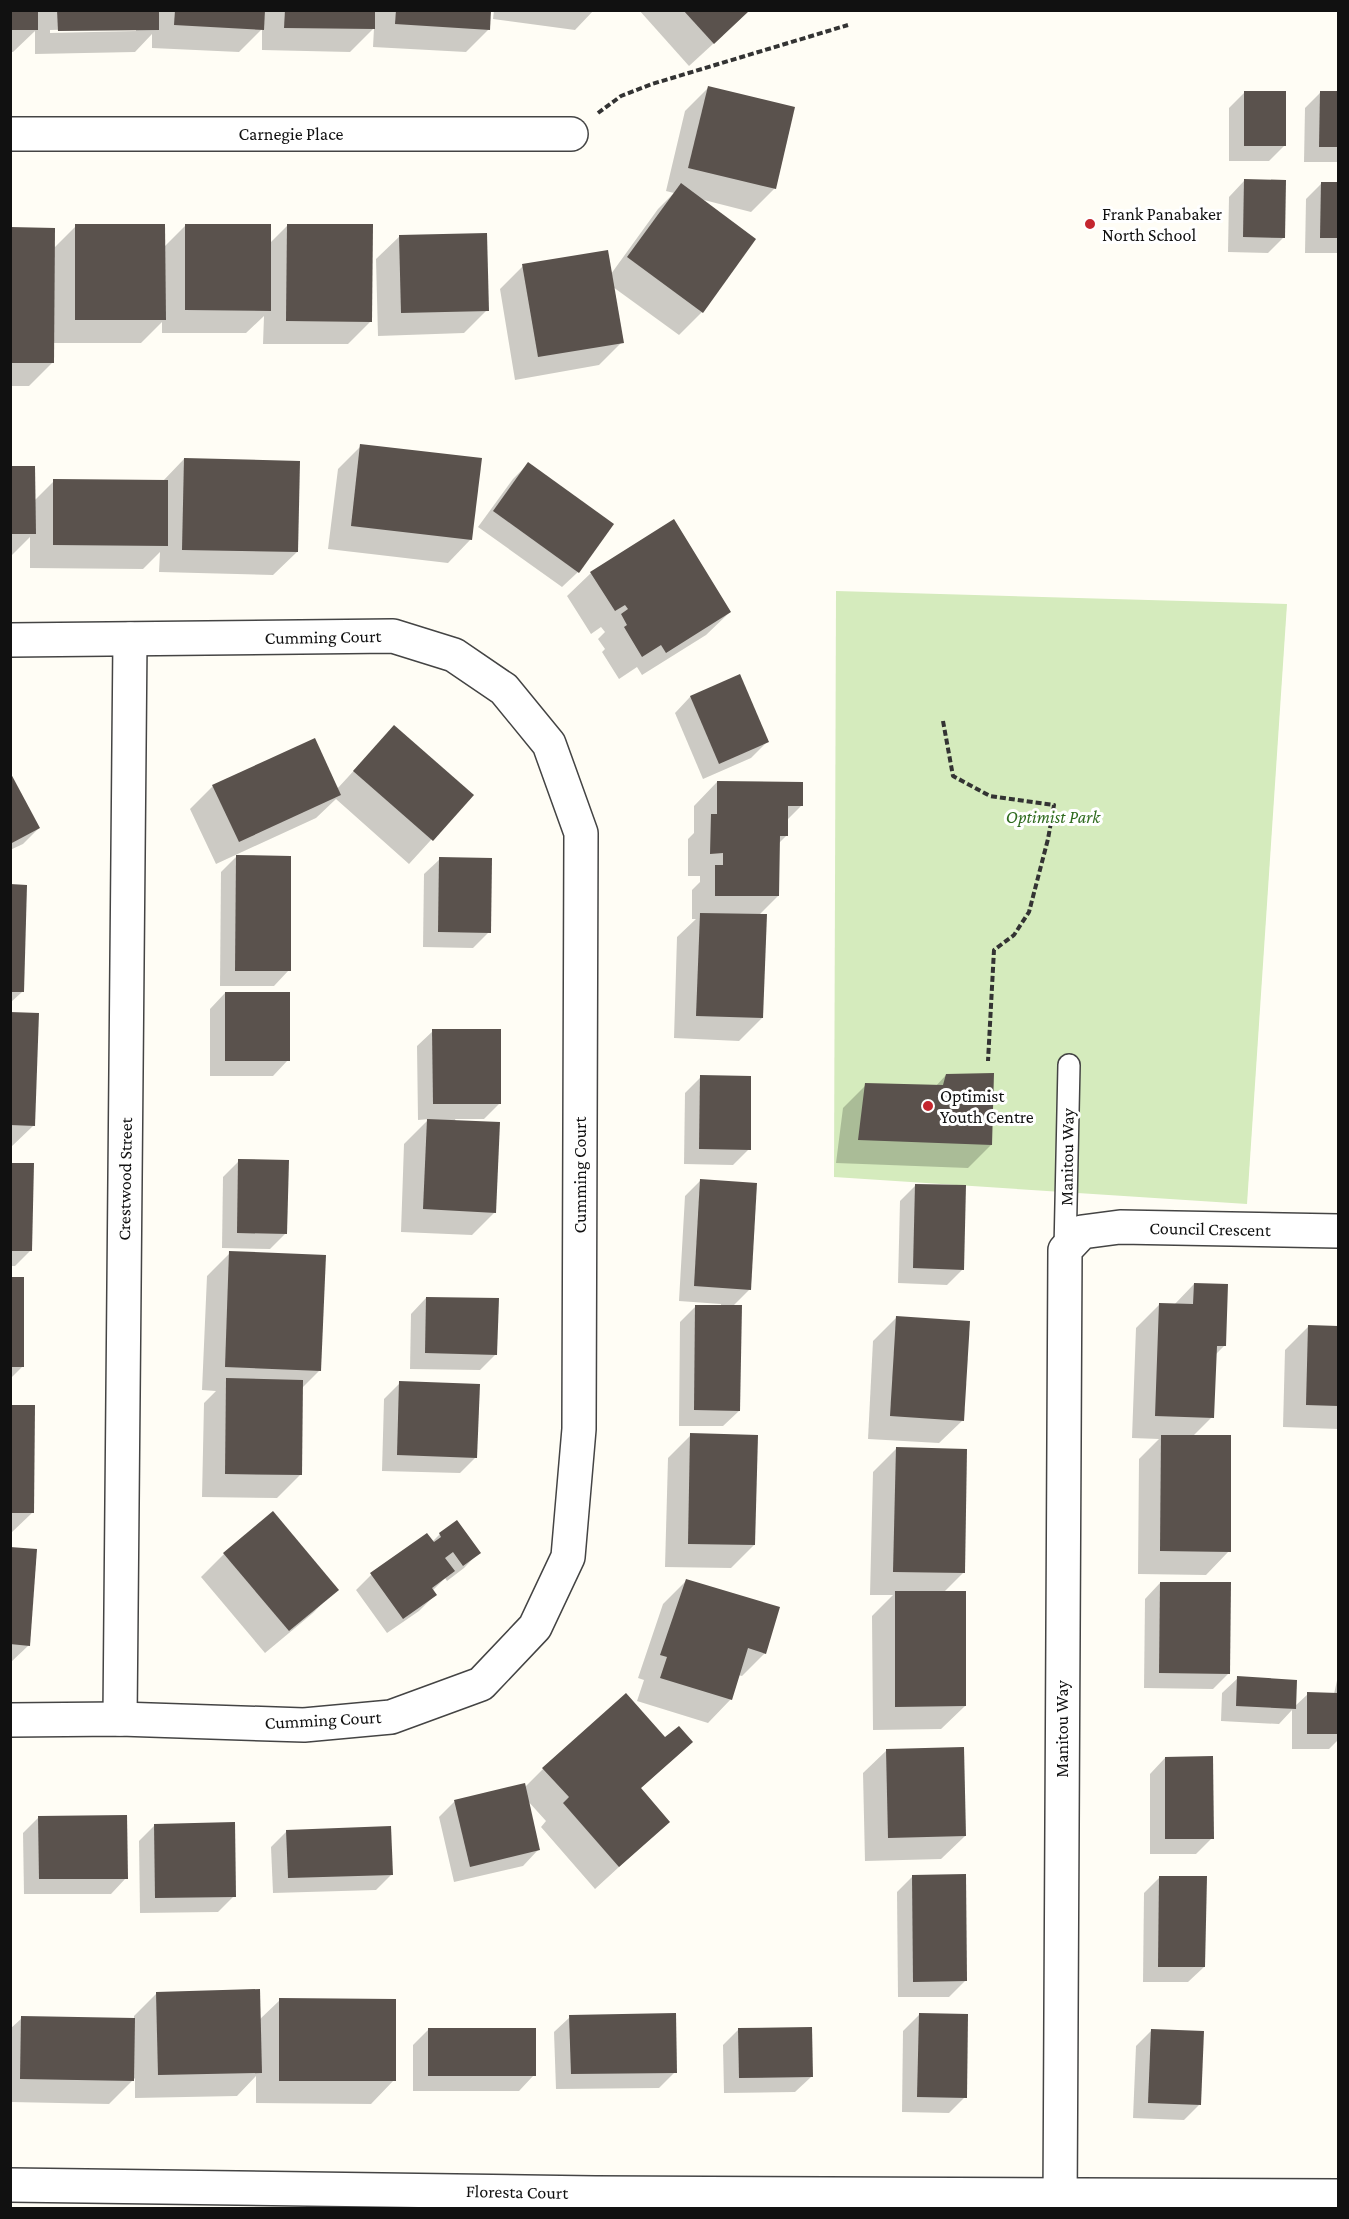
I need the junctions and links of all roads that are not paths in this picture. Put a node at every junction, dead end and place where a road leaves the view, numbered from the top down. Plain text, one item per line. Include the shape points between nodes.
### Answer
1 (10, 134) edge
2 (570, 134) road end
3 (130, 639) junction
4 (10, 640) edge
5 (1069, 1065) dead end
6 (1338, 1231) edge
7 (1074, 1241) junction
8 (120, 1719) junction
9 (10, 1720) edge
10 (10, 2185) edge
11 (1338, 2196) edge
12 (128, 2198) edge
13 (595, 2201) edge
14 (1060, 2202) edge

1 - 2 street, Carnegie Place
3 - 4 street, Cumming Court
3 - 8 street, Crestwood Street
3 - 8 street, Cumming Court via 393,636 454,655 504,689 549,744 582,833 579,1429 568,1557 535,1627 481,1684 391,1717 304,1725
5 - 7 lane, Manitou Way
6 - 7 street, Council Crescent via 1120,1227
7 - 14 street, Manitou Way
8 - 9 street, Cumming Court
10 - 12 street, Floresta Court
11 - 14 street, Floresta Court
12 - 13 street, Floresta Court
13 - 14 street, Floresta Court

